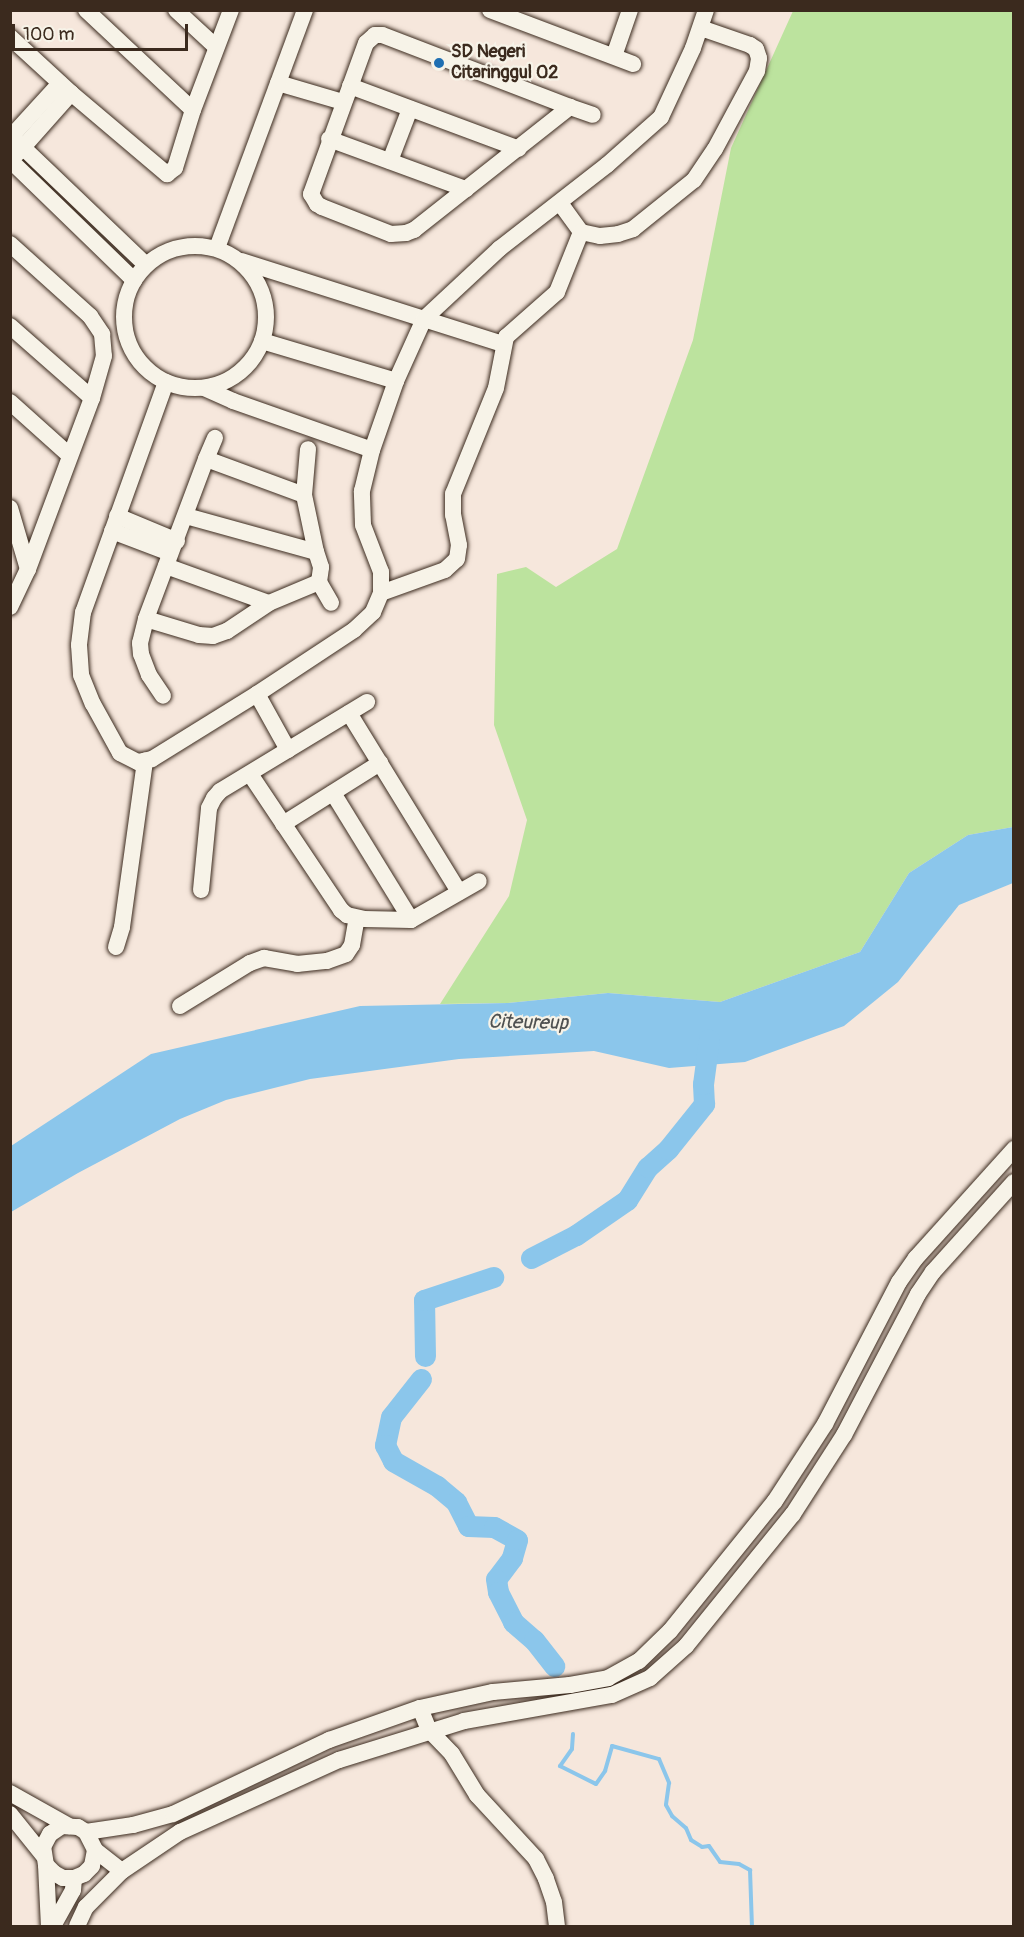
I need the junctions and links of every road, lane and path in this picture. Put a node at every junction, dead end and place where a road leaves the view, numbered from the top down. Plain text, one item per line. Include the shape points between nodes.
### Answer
1 (86, 10) edge
2 (176, 10) edge
3 (231, 10) edge
4 (305, 10) edge
5 (490, 10) edge
6 (630, 10) edge
7 (706, 10) edge
8 (701, 28) junction
9 (10, 38) edge
10 (216, 47) junction
11 (614, 56) junction
12 (633, 64) dead end
13 (278, 82) junction
14 (65, 88) junction
15 (346, 94) junction
16 (570, 107) junction
17 (410, 109) junction
18 (193, 110) junction
19 (593, 116) dead end
20 (14, 139) edge
21 (329, 139) junction
22 (519, 149) junction
23 (11, 161) edge
24 (390, 161) junction
25 (466, 189) junction
26 (560, 203) junction
27 (581, 232) junction
28 (10, 244) edge
29 (217, 248) junction
30 (240, 261) junction
31 (146, 265) junction
32 (292, 277) junction
33 (134, 280) junction
34 (264, 300) junction
35 (424, 319) junction
36 (10, 326) edge
37 (262, 341) junction
38 (503, 344) junction
39 (396, 381) junction
40 (166, 382) junction
41 (204, 388) junction
42 (92, 398) junction
43 (10, 402) edge
44 (215, 438) dead end
45 (308, 449) dead end
46 (372, 450) junction
47 (69, 456) junction
48 (206, 459) junction
49 (304, 495) junction
50 (10, 508) edge
51 (186, 516) junction
52 (114, 524) junction
53 (316, 552) junction
54 (171, 554) junction
55 (28, 569) junction
56 (319, 582) junction
57 (381, 593) junction
58 (269, 603) junction
59 (331, 603) dead end
60 (10, 607) edge
61 (146, 619) junction
62 (256, 694) junction
63 (163, 696) dead end
64 (367, 702) dead end
65 (349, 713) junction
66 (288, 750) junction
67 (145, 761) junction
68 (380, 764) junction
69 (250, 774) junction
70 (333, 793) junction
71 (283, 824) junction
72 (479, 880) dead end
73 (201, 890) dead end
74 (459, 892) junction
75 (357, 918) junction
76 (411, 920) junction
77 (116, 947) dead end
78 (180, 1006) dead end
79 (1014, 1149) edge
80 (1014, 1182) edge
81 (420, 1708) junction
82 (429, 1730) junction
83 (10, 1793) edge
84 (10, 1814) edge
85 (69, 1826) junction
86 (86, 1832) junction
87 (95, 1850) junction
88 (45, 1860) junction
89 (122, 1871) junction
90 (73, 1884) junction
91 (86, 1907) junction
92 (51, 1926) edge
93 (77, 1926) edge
94 (557, 1926) edge

1 - 18 street
2 - 10 street
3 - 10 street
4 - 13 street
5 - 11 street
6 - 11 street
7 - 8 street
8 - 26 street via 661,117
8 - 27 street via 750,45 759,58 757,70 706,165 681,193 633,229 609,236
9 - 14 street
10 - 18 street
11 - 12 street
13 - 15 street
13 - 29 street
14 - 18 street via 165,174 175,168
14 - 20 street
15 - 16 street via 366,43 375,35 382,35
15 - 17 street
15 - 21 street
16 - 19 street
16 - 22 street
17 - 22 street
17 - 24 street
20 - 23 street
20 - 31 street
21 - 24 street
21 - 25 street via 312,187 313,199 322,207 391,234 414,230
22 - 25 street
23 - 33 street
24 - 25 street
26 - 27 street
26 - 35 street via 499,249
27 - 38 street via 557,292 510,333
28 - 42 street via 98,325 104,356
29 - 30 street
29 - 31 street via 192,245 167,251
30 - 32 street
30 - 34 street via 252,274
31 - 33 street
32 - 34 street
32 - 35 street
33 - 40 street via 124,318 128,338 143,364
34 - 37 street via 266,324
35 - 38 street
35 - 39 street
36 - 42 street
37 - 39 street
37 - 41 street via 249,364 229,380
38 - 57 street via 496,388 453,494 457,559 446,570
39 - 46 street
40 - 41 street
40 - 52 street
41 - 46 street
42 - 47 street
43 - 47 street
44 - 48 street
45 - 49 street
46 - 57 street via 361,513 379,562
47 - 55 street
48 - 49 street
48 - 51 street
49 - 53 street
50 - 55 street
51 - 53 street
51 - 54 street
52 - 54 street
52 - 67 street via 83,612 81,675 120,753 131,761
53 - 56 street via 321,567
54 - 58 street
54 - 61 street
55 - 60 street
56 - 58 street
56 - 59 street
57 - 62 street via 365,621
58 - 61 street via 213,636
61 - 63 street via 141,654
62 - 66 street
62 - 67 street
64 - 65 street
65 - 66 street
65 - 68 street
66 - 69 street
67 - 77 street
68 - 70 street
68 - 74 street
69 - 71 street
69 - 73 street via 220,791 209,808
70 - 71 street
70 - 76 street
71 - 75 street via 341,910
72 - 74 street
74 - 76 street
75 - 76 street
75 - 78 street via 346,954 327,962 297,964 264,958
79 - 81 street via 899,1282 825,1424 775,1501 670,1631 639,1661 608,1678 494,1692
80 - 82 street via 933,1272 844,1436 793,1514 686,1646 650,1678 612,1695 495,1714
81 - 82 street
81 - 86 street via 329,1740 172,1814
82 - 89 street via 339,1760 180,1832
82 - 94 street via 452,1754 489,1810 536,1859 554,1902
83 - 85 street
84 - 88 street
85 - 86 street
85 - 88 street via 50,1834 43,1847
86 - 87 street
87 - 89 street
87 - 90 street via 92,1866
88 - 90 street
88 - 92 street
89 - 91 street
90 - 91 street
90 - 92 street
91 - 93 street

